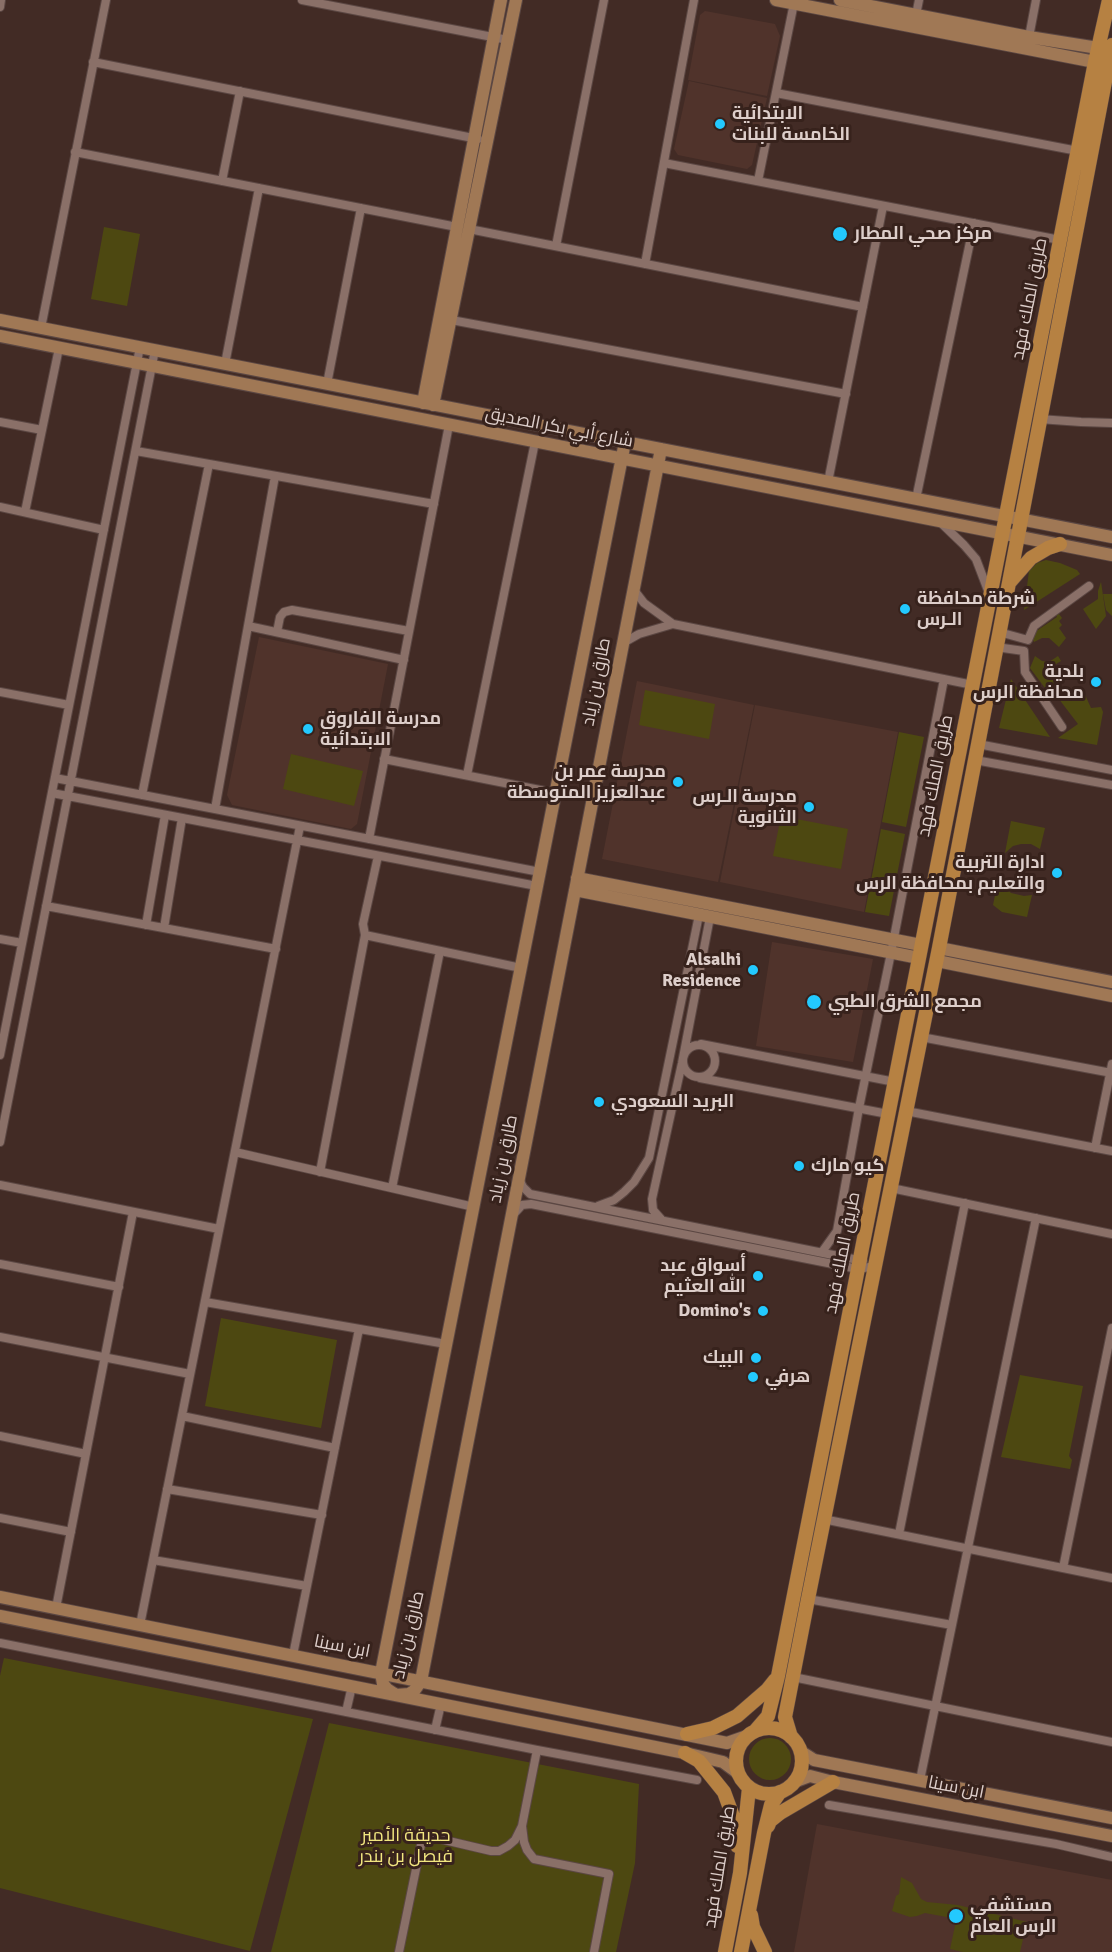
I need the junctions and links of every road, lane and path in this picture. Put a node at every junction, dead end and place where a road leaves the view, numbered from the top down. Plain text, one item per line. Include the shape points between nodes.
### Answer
1 (2, 0) edge
2 (106, 0) edge
3 (302, 0) edge
4 (501, 0) edge
5 (516, 0) edge
6 (604, 0) edge
7 (694, 0) edge
8 (776, 0) edge
9 (840, 0) edge
10 (919, 0) edge
11 (1036, 0) edge
12 (1109, 0) edge
13 (794, 3) junction
14 (0, 7) edge
15 (916, 15) junction
16 (494, 37) junction
17 (1029, 37) junction
18 (508, 40) junction
19 (1107, 55) edge
20 (93, 62) junction
21 (240, 92) junction
22 (776, 93) junction
23 (474, 138) junction
24 (487, 141) junction
25 (1078, 151) junction
26 (75, 152) junction
27 (664, 163) junction
28 (222, 181) junction
29 (758, 181) junction
30 (259, 188) junction
31 (883, 206) junction
32 (361, 208) junction
33 (974, 223) junction
34 (463, 228) junction
35 (1060, 240) junction
36 (556, 246) junction
37 (645, 264) junction
38 (863, 307) junction
39 (445, 319) junction
40 (0, 320) edge
41 (41, 328) junction
42 (0, 336) edge
43 (140, 347) junction
44 (59, 348) junction
45 (155, 350) junction
46 (136, 363) junction
47 (225, 364) junction
48 (152, 367) junction
49 (327, 384) junction
50 (846, 394) junction
51 (428, 404) junction
52 (1039, 419) junction
53 (0, 422) edge
54 (1112, 423) edge
55 (449, 425) junction
56 (42, 430) junction
57 (535, 442) junction
58 (625, 442) junction
59 (661, 449) junction
60 (136, 451) junction
61 (621, 459) junction
62 (208, 464) junction
63 (658, 466) junction
64 (275, 476) junction
65 (828, 482) junction
66 (916, 499) junction
67 (434, 504) junction
68 (0, 507) edge
69 (26, 512) junction
70 (1006, 517) junction
71 (1020, 519) junction
72 (939, 521) junction
73 (1112, 529) edge
74 (104, 530) junction
75 (1088, 533) junction
76 (1002, 534) junction
77 (1017, 536) junction
78 (1112, 537) edge
79 (1060, 544) junction
80 (1112, 555) edge
81 (1008, 584) junction
82 (1089, 586) dead end
83 (634, 590) junction
84 (990, 597) junction
85 (673, 624) junction
86 (248, 626) junction
87 (409, 631) junction
88 (277, 632) junction
89 (998, 640) junction
90 (1028, 640) junction
91 (623, 643) junction
92 (1024, 651) junction
93 (404, 660) junction
94 (944, 680) junction
95 (972, 685) junction
96 (0, 692) edge
97 (69, 705) junction
98 (1062, 726) dead end
99 (978, 744) junction
100 (384, 759) junction
101 (975, 760) junction
102 (1112, 770) edge
103 (467, 775) junction
104 (55, 778) junction
105 (71, 782) junction
106 (1112, 785) edge
107 (52, 793) junction
108 (555, 793) junction
109 (142, 795) junction
110 (68, 796) junction
111 (215, 809) junction
112 (165, 815) junction
113 (182, 818) junction
114 (300, 826) junction
115 (369, 839) junction
116 (297, 840) junction
117 (378, 856) junction
118 (540, 872) junction
119 (576, 884) junction
120 (537, 886) junction
121 (46, 906) junction
122 (704, 916) junction
123 (146, 925) junction
124 (164, 928) junction
125 (365, 935) junction
126 (0, 939) edge
127 (893, 939) junction
128 (22, 943) junction
129 (276, 949) junction
130 (440, 951) junction
131 (920, 951) junction
132 (891, 953) junction
133 (938, 955) junction
134 (521, 968) junction
135 (1112, 982) edge
136 (1112, 996) edge
137 (4, 1016) edge
138 (921, 1037) junction
139 (673, 1040) junction
140 (701, 1044) junction
141 (0, 1055) edge
142 (683, 1058) junction
143 (668, 1069) junction
144 (1111, 1070) edge
145 (866, 1076) junction
146 (700, 1078) junction
147 (895, 1082) junction
148 (859, 1108) junction
149 (906, 1111) junction
150 (888, 1114) junction
151 (0, 1142) edge
152 (1095, 1148) junction
153 (1112, 1151) edge
154 (235, 1152) junction
155 (320, 1172) junction
156 (519, 1177) junction
157 (0, 1185) edge
158 (392, 1188) junction
159 (891, 1188) junction
160 (965, 1203) junction
161 (474, 1207) junction
162 (595, 1207) junction
163 (133, 1212) junction
164 (511, 1218) junction
165 (1036, 1218) junction
166 (664, 1220) junction
167 (219, 1229) junction
168 (1112, 1234) edge
169 (822, 1251) junction
170 (0, 1264) edge
171 (859, 1264) junction
172 (875, 1266) junction
173 (119, 1287) junction
174 (205, 1302) junction
175 (1112, 1328) edge
176 (359, 1329) junction
177 (0, 1337) edge
178 (446, 1344) junction
179 (105, 1358) junction
180 (190, 1374) junction
181 (182, 1416) junction
182 (0, 1437) edge
183 (335, 1448) junction
184 (86, 1454) junction
185 (167, 1489) junction
186 (322, 1515) junction
187 (0, 1518) edge
188 (823, 1519) junction
189 (71, 1532) junction
190 (899, 1534) junction
191 (968, 1548) junction
192 (153, 1560) junction
193 (1063, 1568) junction
194 (1112, 1578) edge
195 (307, 1586) junction
196 (0, 1597) edge
197 (808, 1599) junction
198 (56, 1608) junction
199 (0, 1616) edge
200 (140, 1625) junction
201 (952, 1625) junction
202 (0, 1643) edge
203 (293, 1655) junction
204 (381, 1673) junction
205 (778, 1676) junction
206 (793, 1677) junction
207 (421, 1681) junction
208 (352, 1686) junction
209 (396, 1695) junction
210 (441, 1704) junction
211 (936, 1705) junction
212 (346, 1712) junction
213 (435, 1730) junction
214 (687, 1734) junction
215 (751, 1734) junction
216 (791, 1737) junction
217 (1112, 1742) edge
218 (537, 1750) junction
219 (800, 1751) junction
220 (685, 1753) junction
221 (738, 1773) junction
222 (697, 1780) dead end
223 (920, 1780) junction
224 (794, 1782) junction
225 (833, 1782) junction
226 (749, 1788) junction
227 (780, 1792) junction
228 (829, 1805) dead end
229 (1112, 1818) edge
230 (522, 1826) junction
231 (764, 1833) junction
232 (1112, 1836) edge
233 (1112, 1857) edge
234 (740, 1873) junction
235 (751, 1903) junction
236 (399, 1952) edge
237 (594, 1952) edge
238 (725, 1952) edge
239 (741, 1952) edge
240 (765, 1952) edge

1 - 14 street
2 - 20 street
3 - 16 street
4 - 16 street
5 - 18 street
6 - 36 street
7 - 27 street
8 - 13 street
9 - 15 street
10 - 15 street
11 - 17 street
12 - 19 main road, طريق الملك فهد
13 - 19 street
13 - 22 street
15 - 17 street
16 - 18 street
16 - 23 street
17 - 19 street
18 - 24 street
19 - 25 main road, طريق الملك فهد
19 - 52 main road, طريق الملك فهد
20 - 21 street
20 - 26 street
21 - 23 street
21 - 28 street
22 - 25 street
22 - 29 street
23 - 24 street
23 - 34 street
24 - 34 street
25 - 35 main road, طريق الملك فهد
26 - 28 street
26 - 41 street
27 - 29 street
27 - 37 street
28 - 30 street
29 - 31 street
30 - 32 street
30 - 47 street
31 - 33 street
31 - 38 street
32 - 34 street
32 - 49 street
33 - 35 street
33 - 66 street
34 - 36 street
34 - 39 street
35 - 70 main road, طريق الملك فهد
36 - 37 street
37 - 38 street
38 - 50 street
39 - 50 street
39 - 51 street
40 - 41 street, شارع أبي بكر الصديق
41 - 43 street, شارع أبي بكر الصديق
42 - 44 street, شارع أبي بكر الصديق
43 - 45 street, شارع أبي بكر الصديق
43 - 46 street
44 - 46 street, شارع أبي بكر الصديق
44 - 56 street
45 - 47 street, شارع أبي بكر الصديق
45 - 48 street
46 - 48 street, شارع أبي بكر الصديق
46 - 74 street
47 - 49 street, شارع أبي بكر الصديق
48 - 55 street, شارع أبي بكر الصديق
48 - 60 street
49 - 51 street, شارع أبي بكر الصديق
50 - 65 street
51 - 58 street, شارع أبي بكر الصديق
52 - 54 street
52 - 71 main road, طريق الملك فهد
53 - 56 street
55 - 57 street, شارع أبي بكر الصديق
55 - 67 street
56 - 69 street
57 - 61 street, شارع أبي بكر الصديق
57 - 103 street
58 - 59 street, شارع أبي بكر الصديق
58 - 61 street, طارق بن زياد
59 - 63 street, طارق بن زياد
59 - 65 street, شارع أبي بكر الصديق
60 - 62 street
60 - 105 street
61 - 63 street, شارع أبي بكر الصديق
61 - 108 street, طارق بن زياد
62 - 64 street
62 - 109 street
63 - 72 street, شارع أبي بكر الصديق
63 - 83 street, طارق بن زياد
64 - 67 street
64 - 86 street
65 - 66 street, شارع أبي بكر الصديق
66 - 70 street, شارع أبي بكر الصديق
67 - 87 street
68 - 69 street
69 - 74 street
70 - 71 street, شارع أبي بكر الصديق
70 - 76 main road, طريق الملك فهد
71 - 75 street, شارع أبي بكر الصديق
71 - 77 main road, طريق الملك فهد
72 - 76 street, شارع أبي بكر الصديق
72 - 84 street via 976,559
73 - 75 street
74 - 97 street
75 - 78 street, شارع أبي بكر الصديق
76 - 77 street, شارع أبي بكر الصديق
76 - 84 main road, طريق الملك فهد
77 - 79 street, شارع أبي بكر الصديق
77 - 81 main road, طريق الملك فهد
79 - 80 street, شارع أبي بكر الصديق
79 - 81 main road via 1031,558
81 - 89 main road, طريق الملك فهد
82 - 90 street via 1034,626
83 - 85 street via 644,603
83 - 91 street, طارق بن زياد
84 - 95 main road, طريق الملك فهد
85 - 91 street
85 - 94 street
86 - 88 street
86 - 111 street
87 - 88 street via 292,610 280,617
87 - 93 street
88 - 93 street
89 - 90 street
89 - 92 street
89 - 99 main road, طريق الملك فهد
90 - 92 street
91 - 119 street, طارق بن زياد
92 - 98 street via 1025,672
93 - 100 street
94 - 95 street
94 - 127 street
95 - 131 main road, طريق الملك فهد
96 - 97 street
97 - 104 street
99 - 101 main road, طريق الملك فهد
99 - 102 street
100 - 103 street
100 - 115 street
101 - 106 street
101 - 133 main road, طريق الملك فهد
103 - 108 street
104 - 105 street
104 - 107 street
105 - 109 street
105 - 110 street
107 - 110 street
107 - 128 street
108 - 118 street, طارق بن زياد
109 - 111 street
110 - 112 street
110 - 121 street
111 - 114 street
112 - 113 street
112 - 123 street
113 - 116 street
113 - 124 street
114 - 115 street
114 - 116 street
115 - 118 street
116 - 117 street
116 - 129 street
117 - 120 street
117 - 125 street via 363,924
118 - 120 street, طارق بن زياد
119 - 122 street
119 - 127 street
119 - 156 street, طارق بن زياد
120 - 134 street, طارق بن زياد
121 - 123 street
121 - 151 street
122 - 132 street
122 - 139 street
122 - 142 street
123 - 124 street
124 - 129 street
125 - 130 street
125 - 155 street
126 - 128 street
127 - 131 street
127 - 132 street
128 - 137 street
129 - 154 street
130 - 134 street
130 - 158 street
131 - 132 street
131 - 147 main road, طريق الملك فهد
132 - 145 street
133 - 135 street
133 - 136 street
133 - 138 main road, طريق الملك فهد
134 - 161 street, طارق بن زياد
137 - 141 street
138 - 144 street
138 - 149 main road, طريق الملك فهد
139 - 142 street
139 - 143 street
140 - 142 street
140 - 145 street
140 - 146 street via 711,1049 715,1059 710,1074
142 - 143 street
142 - 146 street via 689,1075
142 - 166 street via 652,1199 653,1210
143 - 162 street via 649,1158 624,1192
144 - 152 street
145 - 147 street
145 - 148 street
146 - 148 street
147 - 150 main road, طريق الملك فهد
148 - 150 street
148 - 169 street via 837,1231
149 - 152 street
149 - 159 main road, طريق الملك فهد
150 - 171 main road, طريق الملك فهد
152 - 153 street
154 - 155 street
154 - 167 street
155 - 158 street
156 - 162 street via 531,1194
156 - 164 street, طارق بن زياد
157 - 163 street
158 - 161 street
159 - 160 street
159 - 172 main road, طريق الملك فهد
160 - 165 street
160 - 190 street
161 - 178 street, طارق بن زياد
162 - 166 street
163 - 167 street
163 - 173 street
164 - 171 street via 522,1205 531,1204
164 - 207 street, طارق بن زياد
165 - 168 street
165 - 191 street
166 - 169 street
167 - 174 street
169 - 171 street
170 - 173 street
171 - 172 street
171 - 205 main road, طريق الملك فهد
172 - 188 main road, طريق الملك فهد
173 - 179 street
174 - 176 street
174 - 180 street
175 - 193 street
176 - 178 street
176 - 183 street
177 - 179 street
178 - 204 street, طارق بن زياد
179 - 180 street
179 - 184 street
180 - 181 street
181 - 183 street
181 - 185 street
182 - 184 street
183 - 186 street
184 - 189 street
185 - 186 street
185 - 192 street
186 - 195 street
187 - 189 street
188 - 190 street
188 - 197 main road, طريق الملك فهد
189 - 198 street
190 - 191 street
191 - 193 street
191 - 201 street
192 - 195 street
192 - 200 street
193 - 194 street
195 - 203 street
196 - 198 street, ابن سينا
197 - 201 street
197 - 206 main road, طريق الملك فهد
198 - 200 street, ابن سينا
199 - 208 street, ابن سينا
200 - 203 street, ابن سينا
201 - 211 street
202 - 212 street
203 - 204 street, ابن سينا
204 - 207 street, ابن سينا
204 - 209 street, طارق بن زياد via 387,1689
205 - 214 main road via 736,1716 713,1728
205 - 215 main road, طريق الملك فهد via 768,1716
206 - 211 street
206 - 216 main road, طريق الملك فهد via 785,1717
207 - 209 street, طارق بن زياد via 409,1694
207 - 214 street, ابن سينا
208 - 209 street, ابن سينا
208 - 212 street
209 - 210 street, ابن سينا
210 - 213 street
210 - 220 street, ابن سينا
211 - 217 street
211 - 223 street
212 - 213 street
213 - 218 street
214 - 215 street, ابن سينا via 727,1743
215 - 216 main road via 765,1728
215 - 221 main road via 736,1753
216 - 219 main road
218 - 222 street
218 - 230 street
219 - 223 street, ابن سينا via 814,1760
219 - 224 main road via 800,1773
220 - 221 street, ابن سينا via 723,1762
220 - 234 main road via 699,1761 724,1792 735,1822
221 - 226 main road
223 - 229 street, ابن سينا
224 - 225 street, ابن سينا via 810,1776
224 - 227 main road
225 - 231 main road via 780,1813
225 - 232 street, ابن سينا
226 - 227 main road via 759,1793
226 - 234 main road, طريق الملك فهد
227 - 231 main road, طريق الملك فهد via 771,1805
228 - 233 street
230 - 236 street via 515,1840 499,1851 423,1835
230 - 237 street via 524,1842 534,1858 609,1874
231 - 235 main road, طريق الملك فهد
234 - 238 main road, طريق الملك فهد
235 - 239 main road, طريق الملك فهد
235 - 240 main road via 753,1927

